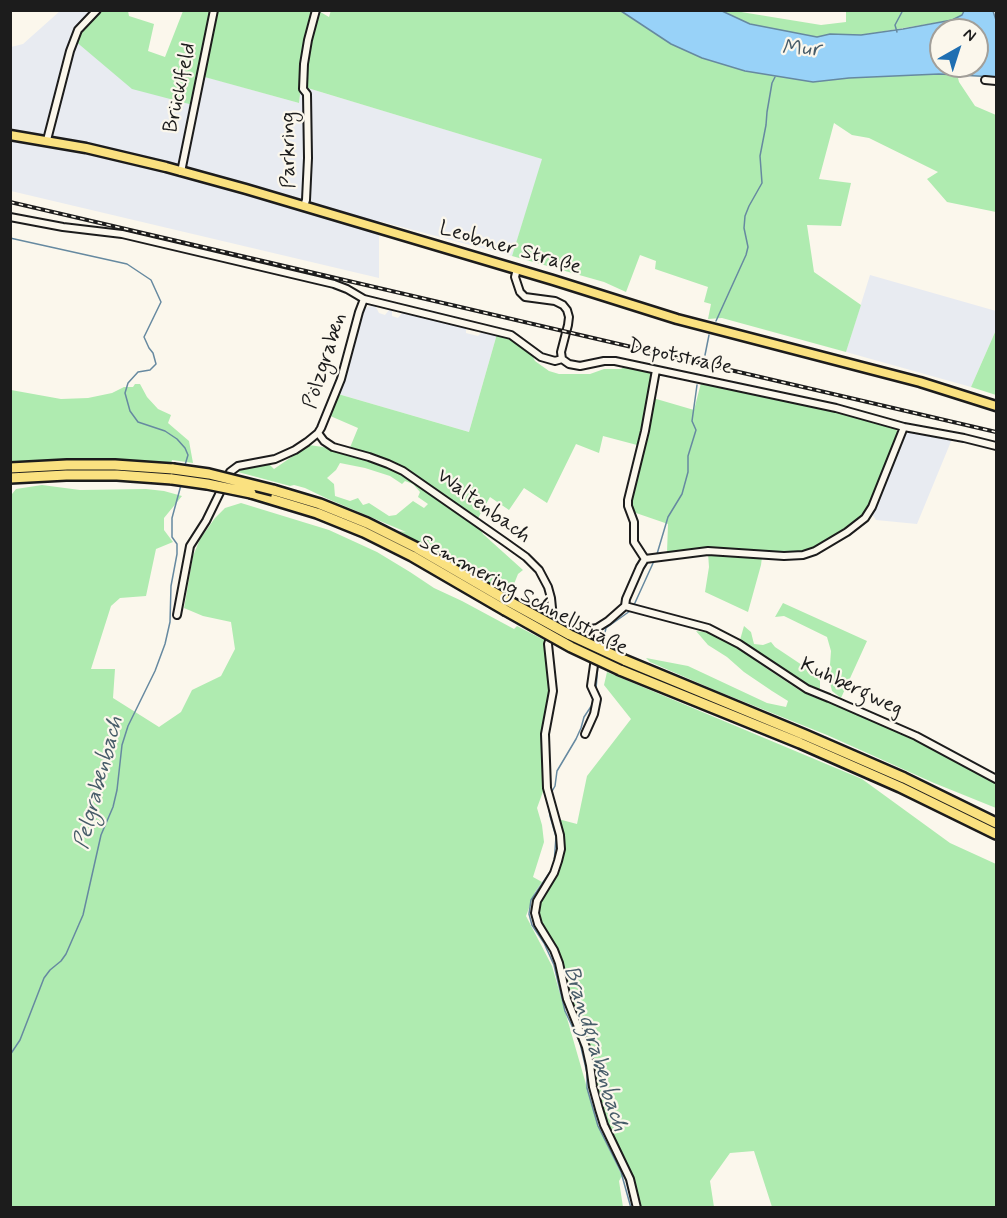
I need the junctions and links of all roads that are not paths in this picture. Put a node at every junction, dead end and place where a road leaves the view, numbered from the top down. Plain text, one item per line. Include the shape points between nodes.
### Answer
1 (97, 10) edge
2 (214, 10) edge
3 (316, 10) edge
4 (985, 80) dead end
5 (996, 81) edge
6 (10, 135) edge
7 (47, 140) junction
8 (181, 172) junction
9 (304, 206) junction
10 (10, 217) edge
11 (517, 269) junction
12 (364, 299) junction
13 (562, 359) junction
14 (656, 370) junction
15 (996, 406) edge
16 (904, 427) junction
17 (318, 433) junction
18 (996, 446) edge
19 (10, 468) edge
20 (173, 474) junction
21 (10, 478) edge
22 (645, 559) junction
23 (508, 606) junction
24 (625, 606) junction
25 (177, 615) dead end
26 (556, 624) junction
27 (597, 628) junction
28 (622, 665) junction
29 (585, 734) dead end
30 (996, 779) edge
31 (996, 823) edge
32 (996, 834) edge
33 (637, 1208) edge

1 - 7 street via 78,30
2 - 8 street, Brücklfeld
3 - 9 street, Parkring via 304,64 308,158
4 - 5 street
6 - 7 main road, Leobner Straße
7 - 8 main road, Leobner Straße
8 - 9 main road, Leobner Straße
9 - 11 main road, Leobner Straße
10 - 12 street, Depotstraße via 134,237 334,284
11 - 13 street via 515,277 525,297 555,301 567,310
11 - 15 main road, Leobner Straße via 677,319 920,382
12 - 13 street, Depotstraße via 495,330 511,335 541,357
12 - 17 street, Pölzgraben via 341,379
13 - 14 street, Depotstraße via 580,366 615,361
14 - 16 street, Depotstraße via 836,408
14 - 22 street via 628,500 634,542
16 - 18 street, Depotstraße
16 - 22 street via 865,518 815,551 784,556 708,551
17 - 25 street, Pölzgraben via 282,456 238,466 230,472 190,546
17 - 26 street, Waltenbach via 333,447 403,471 526,557 544,578
19 - 20 highway, Semmering Schnellstraße via 115,465
20 - 21 highway, Semmering Schnellstraße
20 - 23 highway, Semmering Schnellstraße, bridge via 317,513 364,532
20 - 23 highway, Semmering Schnellstraße, bridge via 219,476 320,504 417,548
22 - 24 street
23 - 28 highway, Semmering Schnellstraße, bridge via 571,647
24 - 27 street
24 - 30 street, Kuhbergweg via 708,628 797,684 916,736
26 - 27 street via 564,621
26 - 33 street via 548,644 553,691 546,750 547,788 561,849 535,913 560,963 567,999 586,1047 598,1110 628,1173
27 - 29 street via 591,686 597,699
28 - 31 highway, Semmering Schnellstraße via 827,744
28 - 32 highway, Semmering Schnellstraße via 900,787

